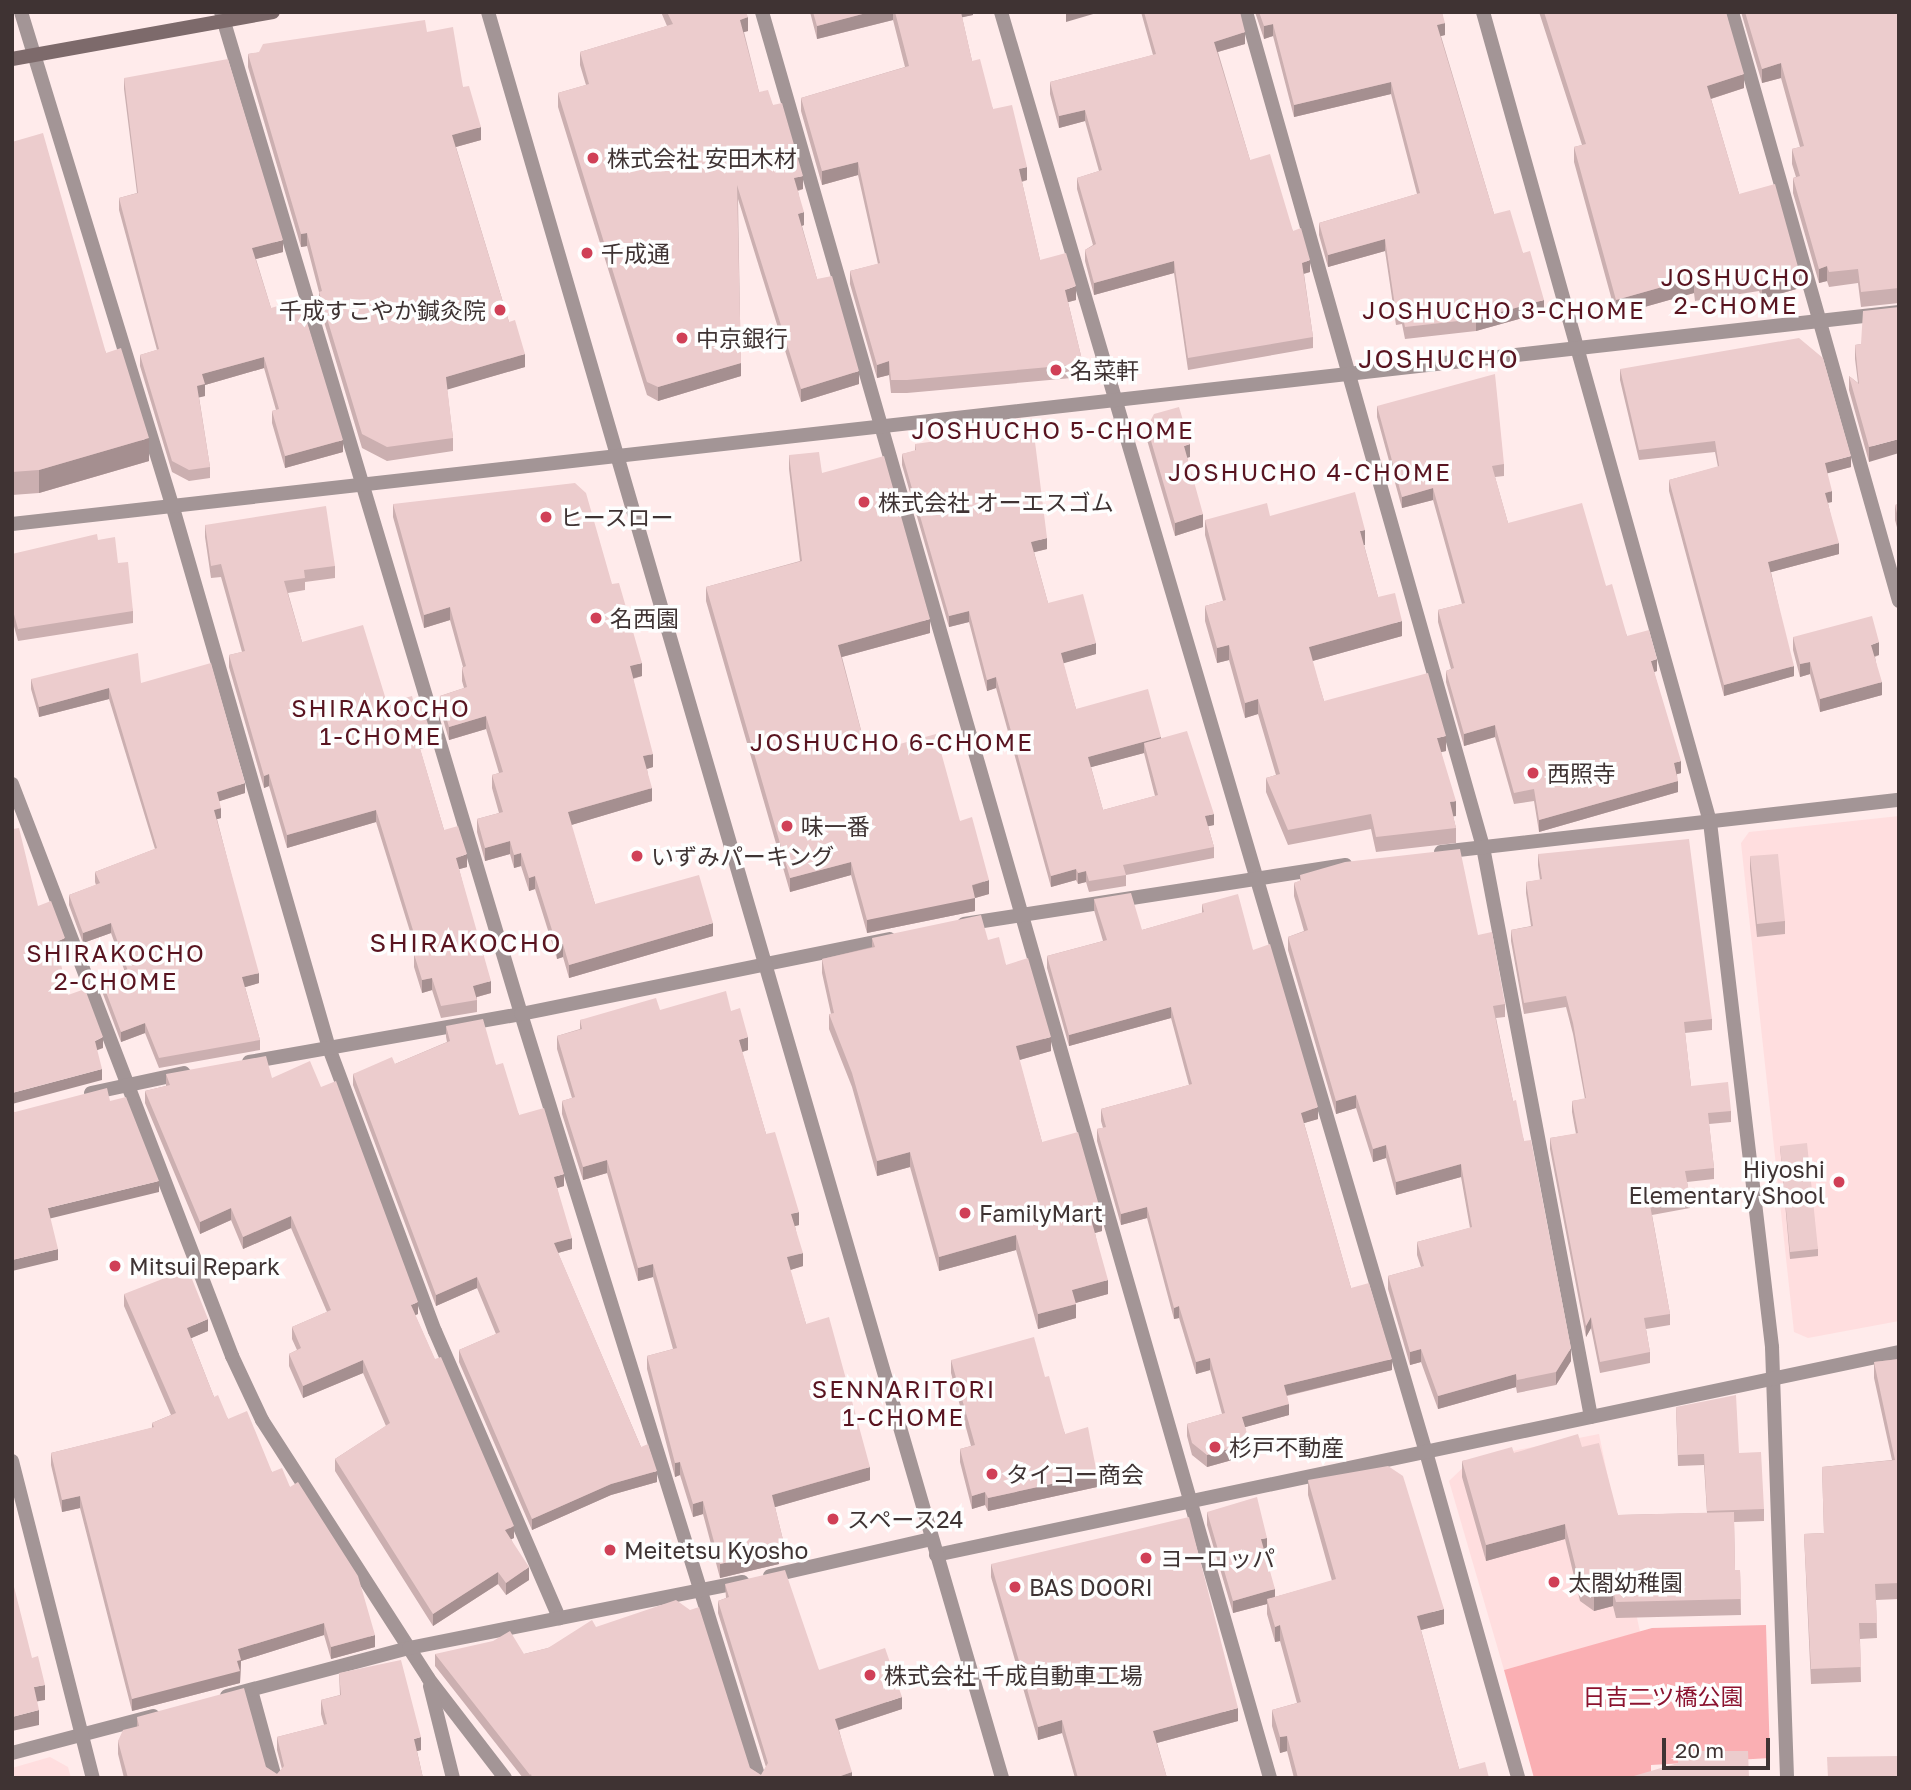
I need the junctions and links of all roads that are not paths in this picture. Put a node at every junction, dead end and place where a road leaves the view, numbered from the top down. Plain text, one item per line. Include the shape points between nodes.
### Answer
1 (21, 12) edge
2 (273, 12) edge
3 (488, 12) edge
4 (762, 12) edge
5 (1001, 12) edge
6 (1246, 12) edge
7 (1483, 12) edge
8 (1732, 12) edge
9 (222, 17) edge
10 (34, 55) junction
11 (12, 59) edge
12 (1899, 312) edge
13 (1818, 321) junction
14 (1576, 349) junction
15 (1348, 375) junction
16 (1114, 401) junction
17 (881, 428) junction
18 (615, 453) junction
19 (365, 484) junction
20 (173, 508) junction
21 (12, 524) edge
22 (1899, 601) edge
23 (12, 784) edge
24 (1899, 800) edge
25 (1710, 822) junction
26 (1483, 847) junction
27 (1429, 854) edge
28 (1362, 863) edge
29 (1254, 876) junction
30 (1020, 912) junction
31 (952, 926) edge
32 (898, 937) edge
33 (763, 964) junction
34 (521, 1014) junction
35 (329, 1048) junction
36 (234, 1064) edge
37 (194, 1071) edge
38 (127, 1083) junction
39 (76, 1097) edge
40 (1899, 1352) edge
41 (1773, 1380) junction
42 (1591, 1417) junction
43 (1426, 1452) junction
44 (12, 1461) edge
45 (1188, 1502) junction
46 (932, 1539) junction
47 (936, 1555) junction
48 (700, 1592) junction
49 (559, 1618) junction
50 (409, 1648) junction
51 (428, 1678) junction
52 (251, 1690) junction
53 (212, 1700) edge
54 (173, 1710) edge
55 (81, 1734) junction
56 (12, 1753) edge
57 (93, 1778) edge
58 (275, 1778) edge
59 (453, 1778) edge
60 (505, 1778) edge
61 (759, 1778) edge
62 (1002, 1778) edge
63 (1270, 1778) edge
64 (1517, 1778) edge
65 (1787, 1778) edge

1 - 10 street
2 - 9 main road
3 - 18 street
4 - 17 street
5 - 16 street
6 - 15 street
7 - 14 street
8 - 13 street
9 - 10 main road
9 - 19 street
10 - 11 main road
10 - 20 street
12 - 13 street
13 - 14 street
13 - 22 street
14 - 15 street
14 - 25 street
15 - 16 street
15 - 26 street
16 - 17 street
16 - 29 street
17 - 18 street
17 - 30 street
18 - 19 street
18 - 33 street
19 - 20 street
19 - 34 street
20 - 21 street
20 - 35 street
23 - 38 street
24 - 25 street
25 - 26 street
25 - 41 street
26 - 27 street
26 - 42 street
28 - 29 street
29 - 30 street
29 - 43 street
30 - 31 street
30 - 45 street
32 - 33 street
33 - 34 street
33 - 46 street
34 - 35 street
34 - 48 street
35 - 36 street
35 - 49 street via 435,1331
37 - 38 street
38 - 39 street
38 - 50 street via 232,1356 262,1420
40 - 41 street
41 - 42 street
41 - 65 street
42 - 43 street
43 - 45 street
43 - 64 street
44 - 55 street
45 - 47 street
45 - 63 street
46 - 47 street
46 - 48 street
47 - 62 street
48 - 49 street
48 - 61 street
49 - 50 street
50 - 51 street
50 - 52 street
51 - 59 street
51 - 60 street
52 - 53 street
52 - 58 street
54 - 55 street
55 - 56 street
55 - 57 street

